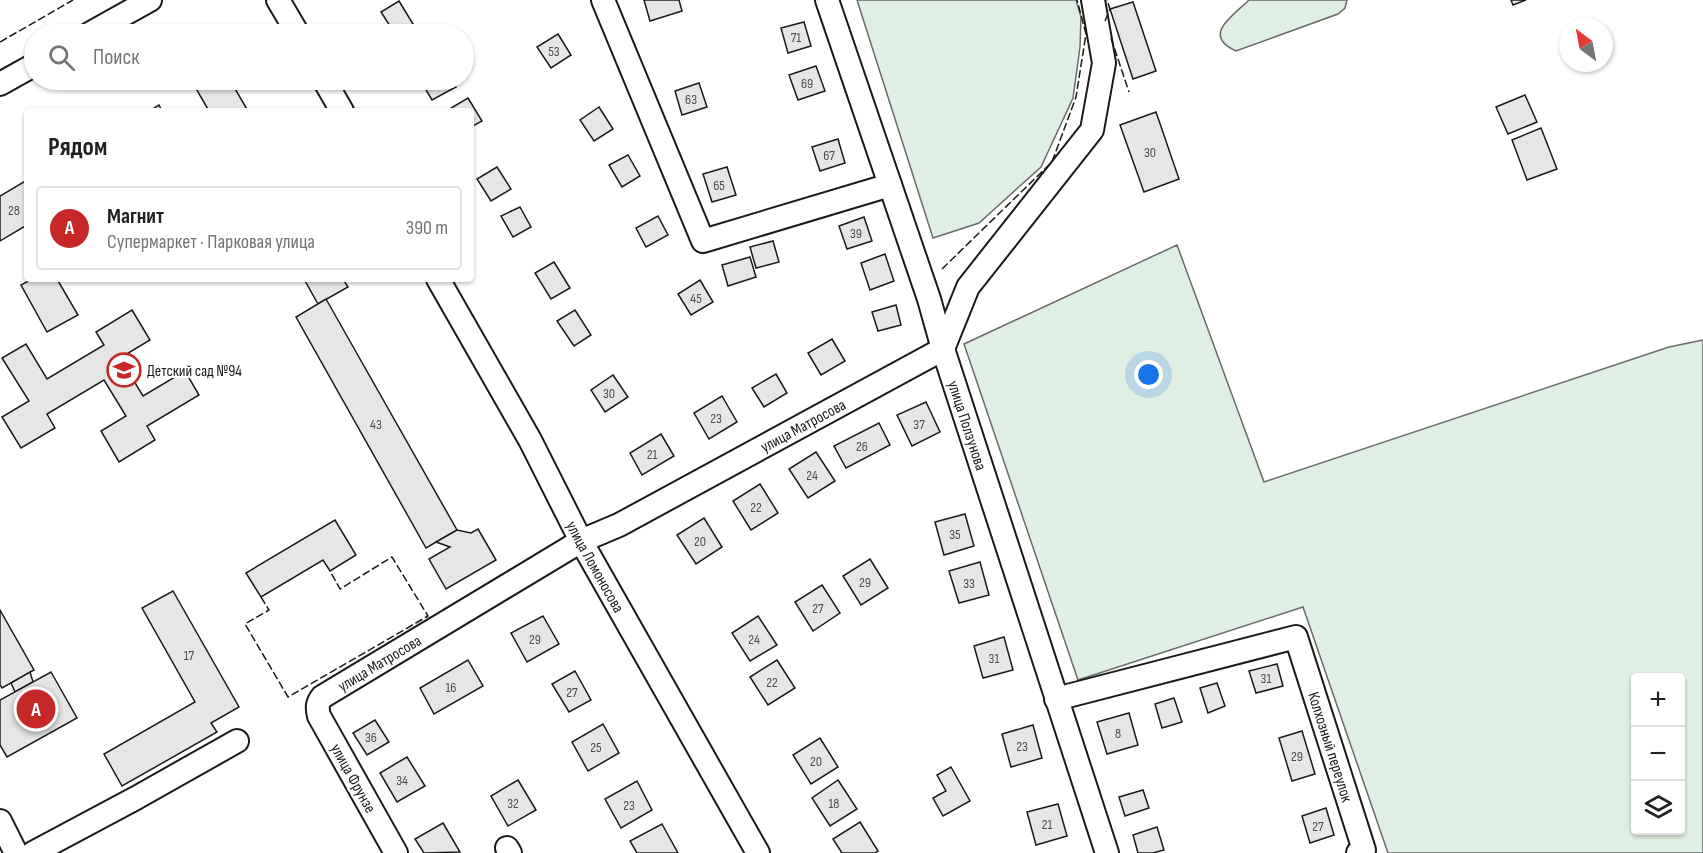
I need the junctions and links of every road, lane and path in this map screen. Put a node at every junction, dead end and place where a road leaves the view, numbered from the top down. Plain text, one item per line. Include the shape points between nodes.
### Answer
1 (150, 0) edge
2 (278, 0) edge
3 (603, 0) edge
4 (827, 0) edge
5 (1093, 0) edge
6 (107, 24) edge
7 (292, 24) edge
8 (24, 71) edge
9 (0, 84) edge
10 (330, 90) edge
11 (340, 108) edge
12 (890, 185) junction
13 (440, 282) edge
14 (968, 287) junction
15 (929, 299) junction
16 (943, 349) junction
17 (581, 541) junction
18 (1056, 699) junction
19 (318, 701) joint
20 (237, 741) dead end
21 (0, 821) edge
22 (16, 853) edge
23 (33, 853) edge
24 (396, 853) edge
25 (758, 853) edge
26 (1107, 853) edge
27 (1358, 853) edge

1 - 6 street
2 - 7 street
3 - 12 street via 703,241
4 - 12 street, улица Ползунова
5 - 14 street via 1104,63 1092,130
8 - 9 street
10 - 11 street
12 - 15 street, улица Ползунова
13 - 17 street, улица Ломоносова via 530,441
14 - 15 street
14 - 16 street
15 - 16 street, улица Ползунова
16 - 17 street, улица Матросова via 619,525
16 - 18 street, улица Ползунова
17 - 19 street, улица Матросова
17 - 25 street, улица Ломоносова
18 - 26 street, улица Ползунова
18 - 27 street, Колхозный переулок via 1296,637 1364,850
19 - 24 street, улица Фрунзе via 319,716
20 - 23 street
21 - 22 street

